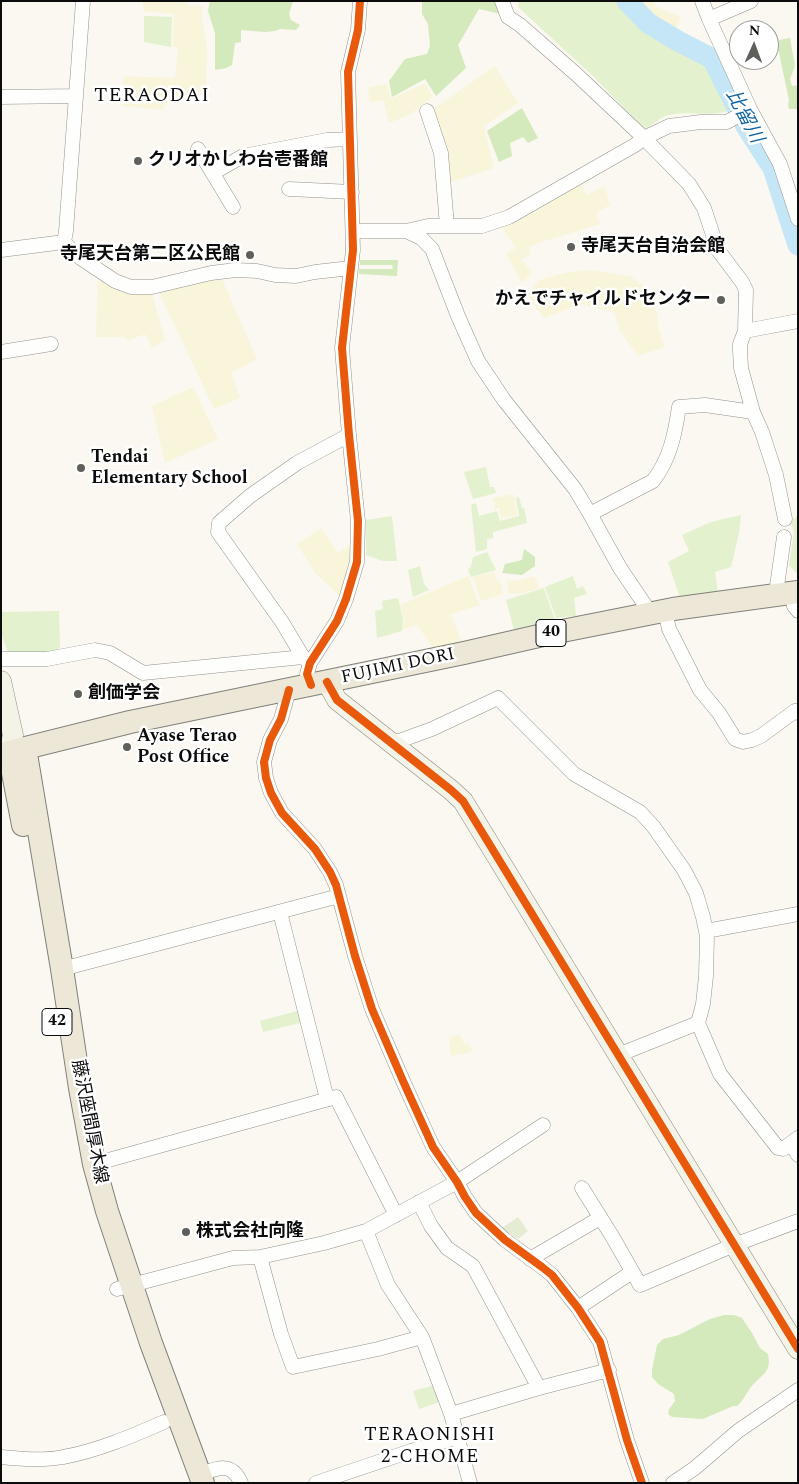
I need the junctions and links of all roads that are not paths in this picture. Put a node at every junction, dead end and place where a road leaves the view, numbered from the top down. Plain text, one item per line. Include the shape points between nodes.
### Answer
1 (83, 1) edge
2 (360, 1) edge
3 (502, 1) edge
4 (702, 1) edge
5 (751, 1) edge
6 (709, 19) junction
7 (76, 96) junction
8 (1, 97) edge
9 (427, 111) dead end
10 (744, 113) junction
11 (644, 138) junction
12 (350, 139) junction
13 (198, 149) dead end
14 (213, 173) junction
15 (290, 189) dead end
16 (352, 192) junction
17 (233, 208) dead end
18 (798, 219) edge
19 (447, 226) junction
20 (353, 231) junction
21 (406, 231) junction
22 (64, 242) junction
23 (1, 250) edge
24 (351, 268) junction
25 (798, 321) edge
26 (745, 331) junction
27 (51, 344) dead end
28 (1, 352) edge
29 (753, 412) junction
30 (349, 435) junction
31 (590, 514) junction
32 (785, 519) dead end
33 (784, 537) dead end
34 (791, 598) edge
35 (657, 612) junction
36 (1, 659) edge
37 (313, 671) junction
38 (1, 681) edge
39 (289, 690) junction
40 (798, 713) edge
41 (387, 740) junction
42 (12, 747) edge
43 (339, 896) junction
44 (280, 912) junction
45 (798, 914) edge
46 (706, 931) junction
47 (62, 968) junction
48 (698, 1023) junction
49 (618, 1055) junction
50 (327, 1099) junction
51 (543, 1124) dead end
52 (795, 1145) edge
53 (94, 1164) junction
54 (457, 1182) junction
55 (582, 1188) dead end
56 (419, 1202) junction
57 (396, 1215) junction
58 (600, 1218) junction
59 (798, 1221) edge
60 (366, 1231) junction
61 (734, 1245) junction
62 (260, 1257) junction
63 (530, 1259) junction
64 (632, 1272) junction
65 (124, 1287) junction
66 (578, 1308) junction
67 (422, 1337) junction
68 (798, 1349) edge
69 (609, 1370) junction
70 (539, 1388) junction
71 (798, 1390) edge
72 (451, 1414) junction
73 (164, 1422) junction
74 (457, 1438) junction
75 (1, 1457) edge
76 (197, 1480) edge
77 (241, 1483) edge
78 (316, 1483) edge
79 (470, 1483) edge
80 (642, 1483) edge
81 (673, 1483) edge

1 - 7 street
2 - 12 street via 358,30 348,72
3 - 11 street via 508,17 576,74
4 - 6 street
5 - 6 street
6 - 10 street
7 - 8 street
7 - 22 street
9 - 19 street via 441,153
10 - 11 street via 727,122 669,126
10 - 18 street via 780,164
11 - 19 street via 509,217 482,226
11 - 26 street via 689,184 704,208 718,250 746,290
12 - 14 street via 327,140 243,156
12 - 16 street
13 - 14 street
14 - 17 street
15 - 16 street
16 - 20 street
19 - 21 street
20 - 21 street
20 - 24 street
21 - 31 street via 421,238 432,249 478,361
22 - 23 street
22 - 24 street via 76,255 115,281 131,287 152,287 236,270 296,276
24 - 30 street via 342,348
25 - 26 street
26 - 29 street via 740,357
27 - 28 street
29 - 31 street via 705,405 679,407 670,448 653,481
29 - 32 street via 776,475
30 - 37 street via 358,521 357,562 346,599
30 - 37 street via 298,463 250,496 219,523 218,532
31 - 35 street via 645,605
33 - 34 street via 777,586
34 - 35 main road, FUJIMI DORI / 40
35 - 37 main road, FUJIMI DORI / 40 via 552,633
35 - 40 street via 700,690 735,739 743,742 752,740 795,711
36 - 37 street via 47,659 95,650 110,654 143,673
37 - 39 main road, FUJIMI DORI / 40
37 - 41 street via 336,700
38 - 42 street
39 - 42 main road, FUJIMI DORI / 40
39 - 43 street via 281,720 266,751 266,778 282,813 326,865
41 - 46 street via 399,741 432,729 498,698 574,774 640,812 653,826 696,892
41 - 49 street via 463,802
42 - 47 main road, 藤沢座間厚木線 / 42
42 - 65 main road, 藤沢座間厚木線 / 42 via 79,1147 94,1215
43 - 44 street
43 - 54 street via 372,1009 433,1147
44 - 47 street
44 - 50 street
45 - 46 street
46 - 48 street via 706,976
47 - 53 main road, 藤沢座間厚木線 / 42
48 - 49 street
48 - 52 street via 720,1074 752,1116 778,1148
49 - 61 street
50 - 53 street
50 - 57 street via 336,1097
51 - 54 street
53 - 65 main road, 藤沢座間厚木線 / 42
54 - 56 street
54 - 63 street via 476,1213
55 - 58 street
56 - 57 street
56 - 70 street via 446,1248 473,1266
57 - 60 street
58 - 63 street
58 - 64 street
59 - 61 street
60 - 62 street
60 - 67 street via 388,1285
61 - 64 street via 640,1285
61 - 68 street
62 - 65 street via 233,1258
62 - 67 street via 293,1367
63 - 66 street via 552,1275
64 - 66 street
65 - 73 main road, 藤沢座間厚木線 / 42
65 - 76 main road, 藤沢座間厚木線 / 42 via 151,1343
66 - 69 street via 600,1342
67 - 72 street
69 - 70 street
69 - 80 street
70 - 72 street
71 - 81 street via 738,1431
72 - 74 street
73 - 75 street via 89,1451 61,1458 23,1460
73 - 76 main road, 藤沢座間厚木線 / 42
74 - 78 street
74 - 79 street
76 - 77 street via 218,1468 226,1468 238,1476

